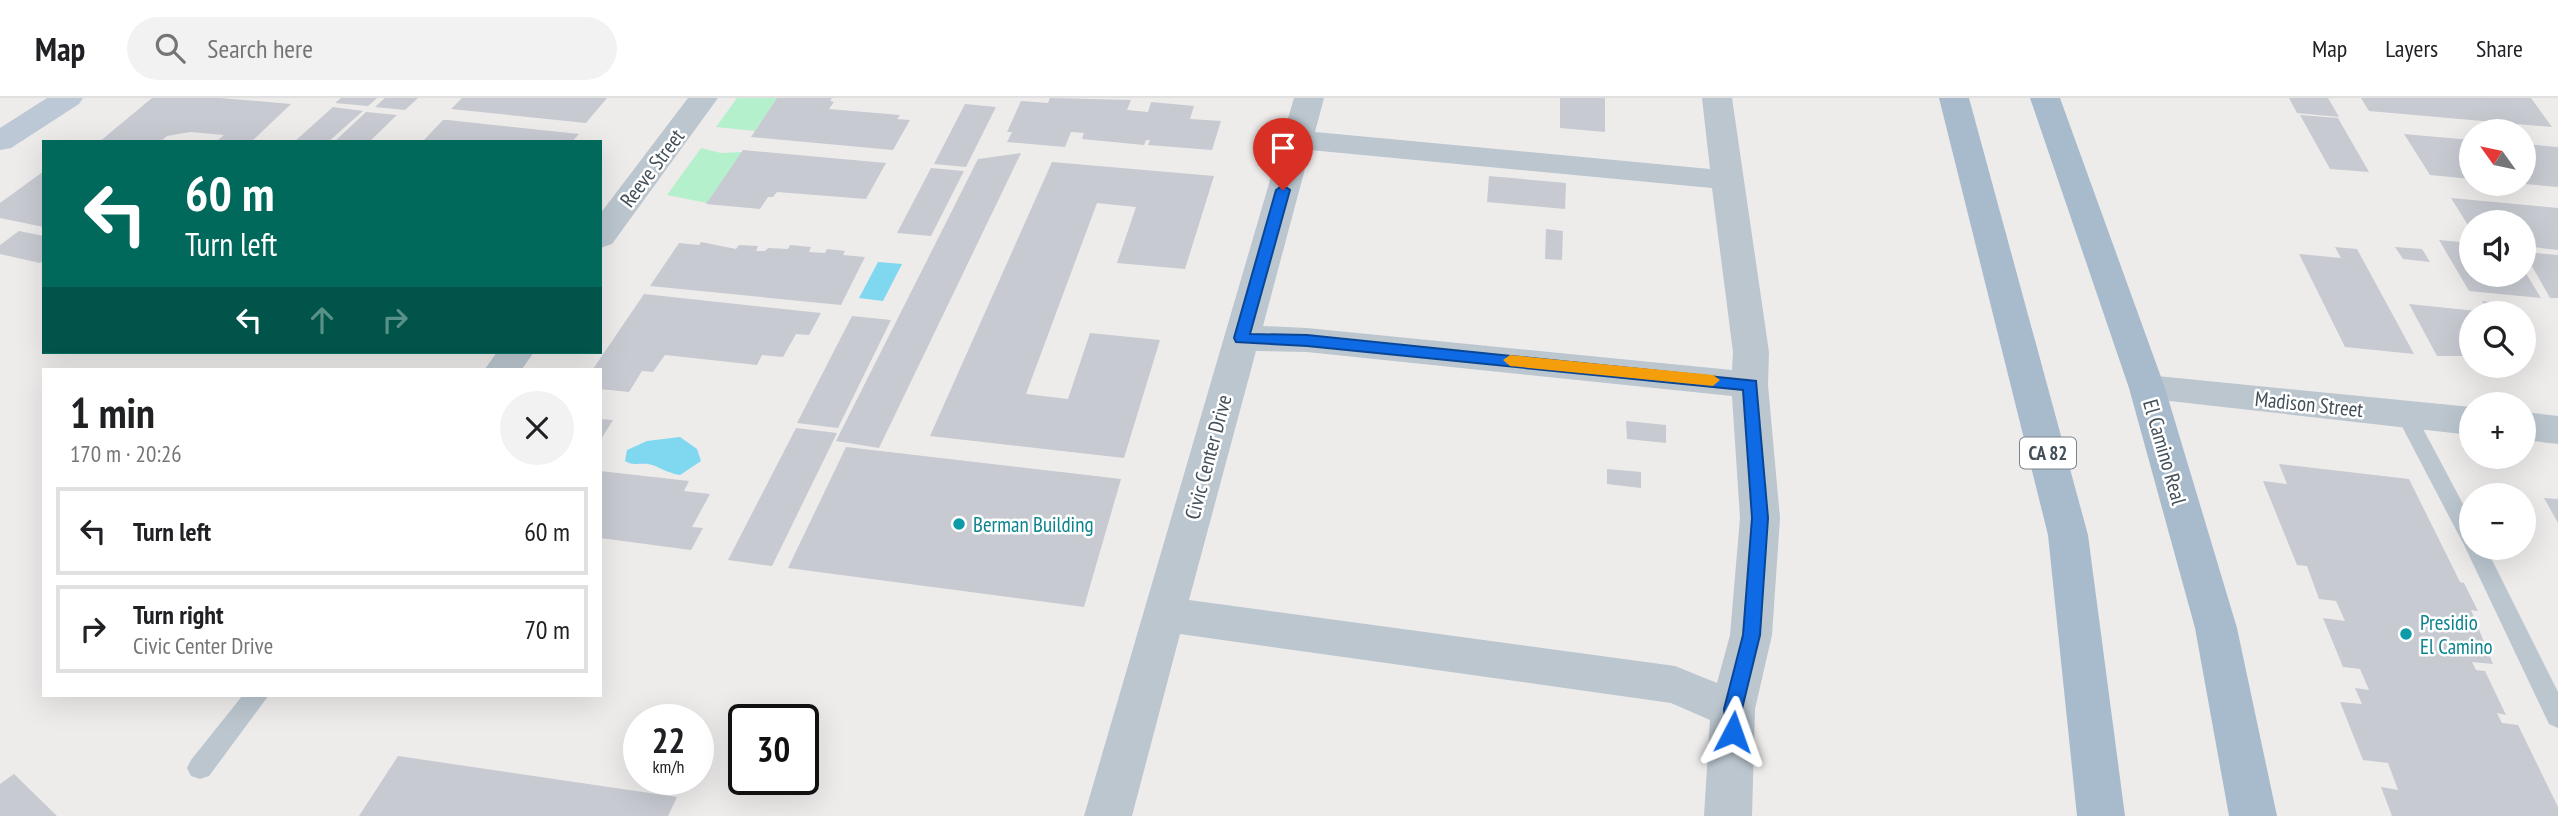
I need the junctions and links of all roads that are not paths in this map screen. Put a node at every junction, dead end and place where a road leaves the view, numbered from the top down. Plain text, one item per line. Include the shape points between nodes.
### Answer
1 (68, 98) edge
2 (703, 98) edge
3 (1308, 98) edge
4 (1717, 98) edge
5 (1954, 98) edge
6 (2045, 98) edge
7 (1297, 140) junction
8 (0, 141) edge
9 (1727, 180) junction
10 (602, 234) edge
11 (1241, 338) junction
12 (514, 354) edge
13 (504, 368) edge
14 (1750, 385) junction
15 (2147, 388) junction
16 (2406, 415) junction
17 (2459, 420) edge
18 (2536, 427) edge
19 (2558, 430) edge
20 (2459, 517) edge
21 (2481, 560) edge
22 (1165, 614) junction
23 (255, 697) edge
24 (1733, 709) junction
25 (2558, 717) edge
26 (200, 768) dead end
27 (1108, 816) edge
28 (1728, 816) edge
29 (2101, 816) edge
30 (2253, 816) edge

1 - 8 street
2 - 10 street, Reeve Street
3 - 7 street, Civic Center Drive
4 - 9 street
5 - 29 main road, CA 82 via 2068,535
6 - 15 main road, El Camino Real
7 - 9 street
7 - 11 street, Civic Center Drive
9 - 14 street via 1751,352
11 - 14 street
11 - 22 street, Civic Center Drive
12 - 13 street
14 - 24 street via 1760,518 1751,635
15 - 16 street, Madison Street
15 - 30 main road, El Camino Real via 2216,628
16 - 17 street, Madison Street
16 - 20 lane
18 - 19 street
21 - 25 lane
22 - 24 street via 1675,685
22 - 27 street, Civic Center Drive
23 - 26 lane
24 - 28 street

